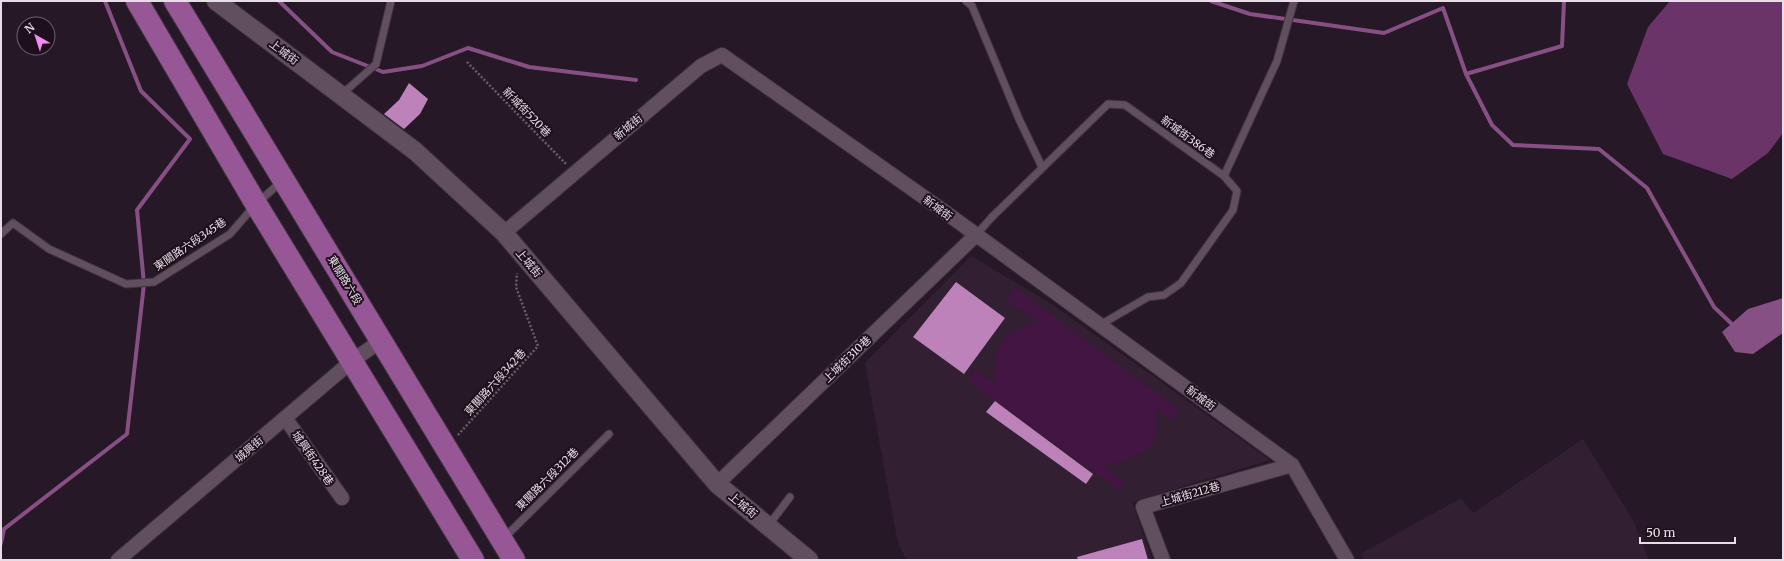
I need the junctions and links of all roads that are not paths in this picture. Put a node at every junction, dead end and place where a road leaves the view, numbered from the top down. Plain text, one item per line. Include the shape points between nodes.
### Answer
1 (138, 1) edge
2 (175, 1) edge
3 (216, 1) edge
4 (391, 1) edge
5 (966, 1) edge
6 (1294, 1) edge
7 (340, 95) junction
8 (1042, 167) junction
9 (1224, 176) junction
10 (284, 179) junction
11 (256, 204) junction
12 (504, 233) junction
13 (1, 234) edge
14 (976, 235) junction
15 (1100, 325) junction
16 (382, 340) junction
17 (352, 361) junction
18 (285, 418) junction
19 (608, 434) dead end
20 (1292, 465) junction
21 (717, 484) junction
22 (342, 498) dead end
23 (790, 498) dead end
24 (768, 526) junction
25 (502, 540) junction
26 (118, 560) edge
27 (473, 560) edge
28 (514, 560) edge
29 (809, 560) edge
30 (1163, 560) edge
31 (1347, 560) edge

1 - 11 main road
2 - 10 main road, 東關路六段
3 - 7 street, 上城街
4 - 7 lane via 376,64
5 - 8 lane via 972,6 1018,119
6 - 9 lane via 1277,61
7 - 12 street, 上城街 via 414,151
8 - 9 lane, 新城街386巷 via 1108,104 1125,105
8 - 14 lane, 新城街386巷
9 - 15 lane, 新城街386巷 via 1237,191 1233,210 1181,283 1164,295 1148,297
10 - 11 lane, 東關路六段345巷
10 - 16 main road, 東關路六段
11 - 13 lane, 東關路六段345巷 via 230,234 154,282 126,284 49,249 13,223
11 - 17 main road
12 - 14 street, 新城街 via 701,66 722,55
12 - 21 street, 上城街
14 - 15 street, 新城街
14 - 21 street, 上城街310巷
15 - 20 street, 新城街
16 - 17 street, 城興街
16 - 25 main road, 東關路六段
17 - 18 street, 城興街
17 - 27 main road
18 - 22 street, 城興街428巷
18 - 26 street, 城興街
19 - 25 lane, 東關路六段312巷
20 - 30 street, 上城街212巷 via 1143,507
20 - 31 street, 新城街
21 - 24 street, 上城街
23 - 24 lane
24 - 29 street, 上城街
25 - 28 main road, 東關路六段

